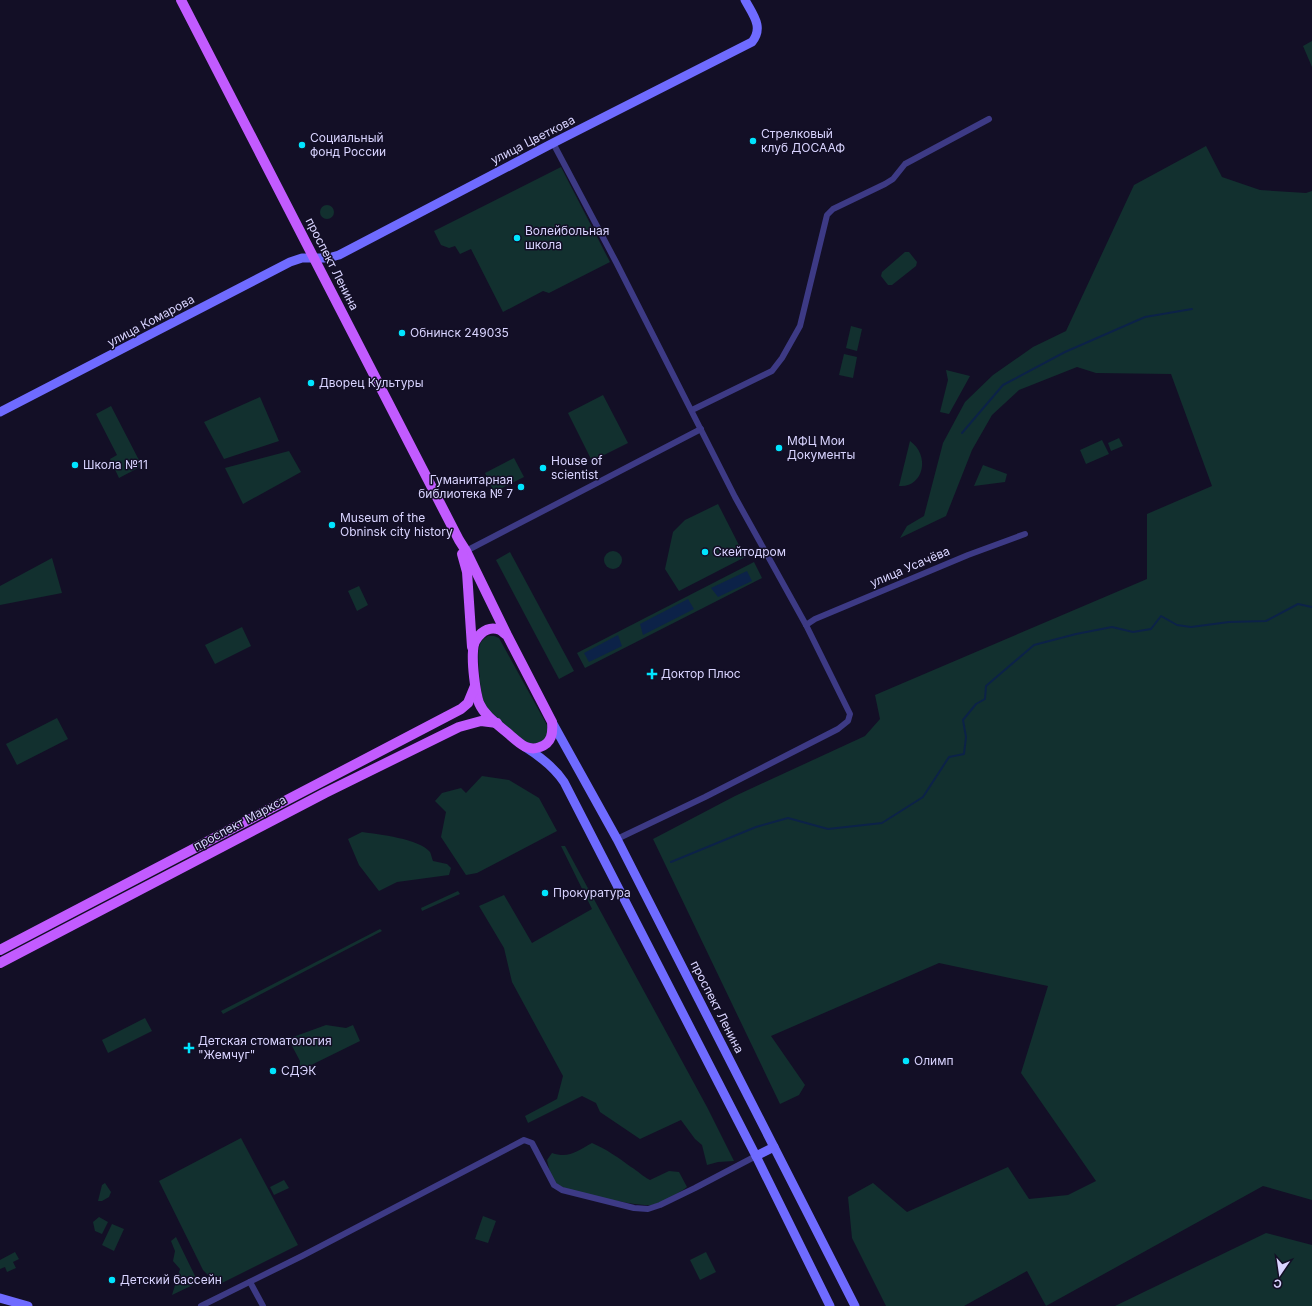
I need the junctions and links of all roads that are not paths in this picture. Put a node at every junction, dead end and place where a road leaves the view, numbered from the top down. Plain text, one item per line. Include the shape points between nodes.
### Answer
1 (181, 0) edge
2 (745, 0) edge
3 (989, 119) dead end
4 (553, 143) junction
5 (315, 258) junction
6 (692, 410) junction
7 (0, 412) edge
8 (701, 429) junction
9 (1024, 534) dead end
10 (459, 540) junction
11 (466, 551) junction
12 (806, 625) junction
13 (507, 635) junction
14 (472, 650) junction
15 (476, 686) junction
16 (453, 713) junction
17 (552, 722) junction
18 (497, 723) junction
19 (459, 727) junction
20 (522, 746) junction
21 (617, 839) junction
22 (0, 950) edge
23 (0, 963) edge
24 (774, 1147) junction
25 (756, 1156) junction
26 (250, 1282) junction
27 (0, 1298) edge
28 (13, 1304) edge
29 (28, 1306) edge
30 (202, 1306) edge
31 (262, 1306) edge
32 (830, 1306) edge
33 (855, 1306) edge

1 - 5 main road, проспект Ленина
2 - 4 main road, улица Цветкова via 757,23 758,35 752,42
3 - 6 street via 905,164 893,179 885,184 833,209 826,222 800,326 782,358 772,371
4 - 5 main road, улица Цветкова via 339,255
4 - 6 street
5 - 7 main road, улица Комарова via 302,258 290,262
5 - 10 main road, проспект Ленина
6 - 8 street
8 - 11 street
8 - 12 street via 735,497
9 - 12 street, улица Усачёва via 968,555
10 - 11 main road, проспект Ленина
10 - 14 main road, проспект Ленина via 468,572
11 - 13 main road, проспект Ленина
12 - 21 street via 848,709 848,721 805,747
13 - 14 main road via 499,630 483,631 476,639
13 - 17 main road, проспект Ленина
14 - 15 main road, проспект Ленина
15 - 16 main road, проспект Маркса via 468,703
15 - 18 main road, проспект Ленина via 483,709
16 - 19 main road
16 - 22 main road, проспект Маркса
17 - 20 main road via 553,732 545,745 535,749
17 - 21 main road, проспект Ленина
18 - 19 main road, проспект Маркса via 481,721
18 - 20 main road, проспект Ленина
19 - 23 main road, проспект Маркса via 325,793
20 - 25 main road via 540,756 564,782
21 - 24 main road, проспект Ленина
24 - 25 main road
24 - 33 main road, проспект Ленина
25 - 26 street via 648,1209 634,1208 562,1190 554,1185 532,1144 524,1140
25 - 32 main road
26 - 30 street
26 - 31 street
27 - 28 main road
28 - 29 main road

